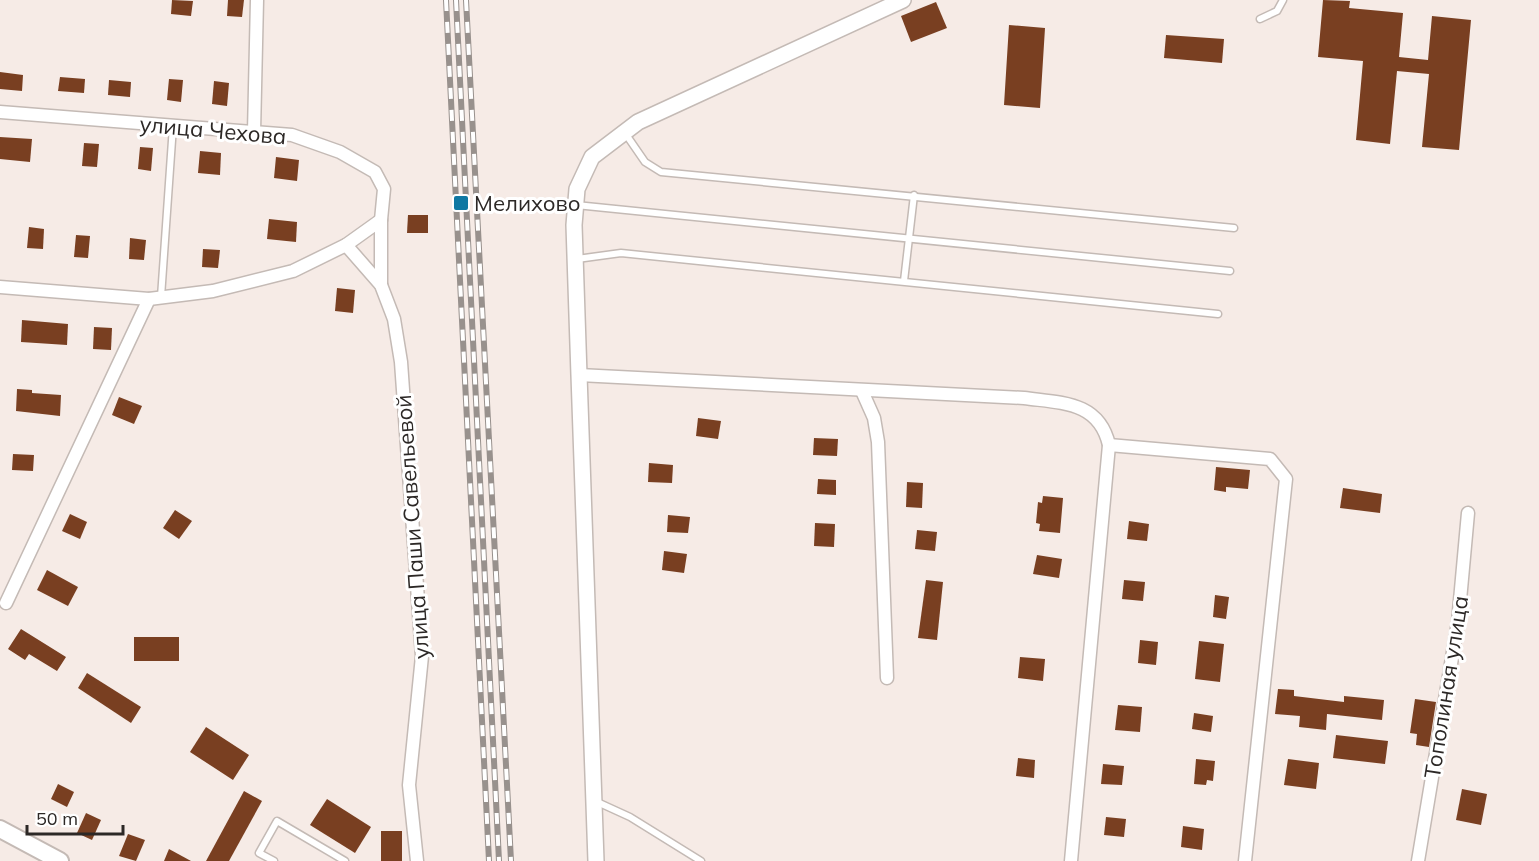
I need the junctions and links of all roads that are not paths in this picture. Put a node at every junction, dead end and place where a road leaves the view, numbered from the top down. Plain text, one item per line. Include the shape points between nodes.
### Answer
1 (257, 0) edge
2 (903, 0) edge
3 (1283, 0) edge
4 (1260, 19) dead end
5 (0, 112) edge
6 (173, 126) junction
7 (624, 131) junction
8 (254, 132) junction
9 (914, 195) junction
10 (575, 205) junction
11 (381, 220) junction
12 (1234, 228) dead end
13 (909, 237) junction
14 (346, 245) junction
15 (576, 259) junction
16 (1230, 271) dead end
17 (904, 281) junction
18 (381, 285) junction
19 (0, 287) edge
20 (155, 298) junction
21 (1218, 314) dead end
22 (579, 375) junction
23 (862, 391) junction
24 (1109, 445) junction
25 (1468, 513) dead end
26 (6, 603) dead end
27 (887, 678) dead end
28 (593, 800) junction
29 (0, 829) edge
30 (60, 861) edge
31 (274, 861) edge
32 (345, 861) edge
33 (417, 861) edge
34 (596, 861) edge
35 (701, 861) edge
36 (1071, 861) edge
37 (1245, 861) edge
38 (1418, 861) edge

1 - 8 street
2 - 7 street
3 - 4 lane via 1277,11
5 - 6 street, улица Чехова
6 - 8 street, улица Чехова
6 - 20 lane
7 - 9 lane via 645,162 661,172
7 - 10 street via 592,158 580,180
8 - 11 street, улица Чехова via 291,135 363,163 375,172 384,189
9 - 12 lane
9 - 13 lane
10 - 13 lane
10 - 15 street
11 - 14 street
11 - 18 street, улица Чехова
13 - 16 lane
13 - 17 lane
14 - 18 street, улица Паши Савельевой
14 - 20 street via 293,270 213,291
15 - 17 lane via 621,253
15 - 22 street
17 - 21 lane
18 - 33 street, улица Паши Савельевой via 394,319 401,362 422,656 409,784
19 - 20 street
20 - 26 street
22 - 23 street
22 - 28 street
23 - 24 street via 1024,398 1068,404 1098,418
23 - 27 street via 874,418 878,442
24 - 36 street
24 - 37 street via 1270,459 1286,479
25 - 38 street, Тополиная улица via 1458,622
28 - 34 street
28 - 35 lane via 630,817
29 - 30 main road
31 - 32 lane via 259,853 277,821

